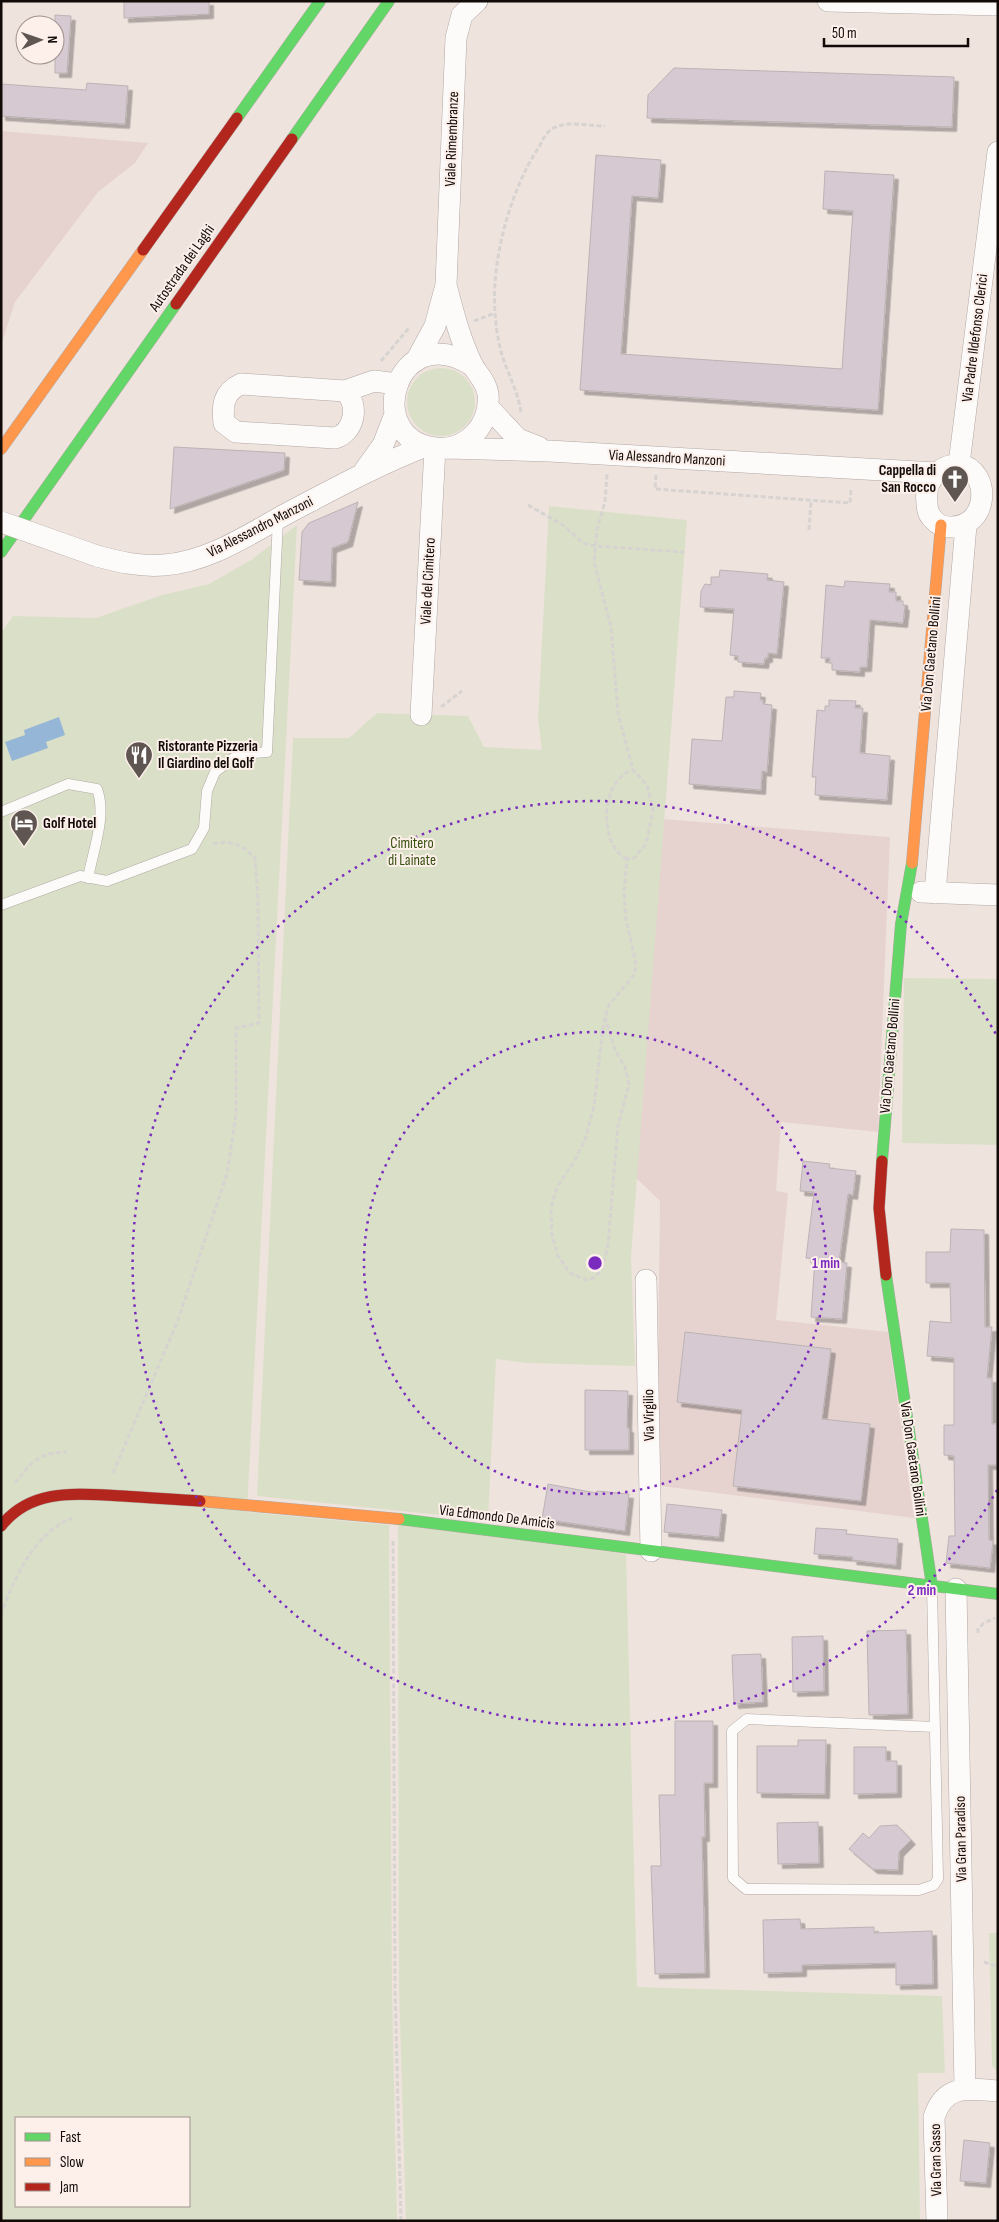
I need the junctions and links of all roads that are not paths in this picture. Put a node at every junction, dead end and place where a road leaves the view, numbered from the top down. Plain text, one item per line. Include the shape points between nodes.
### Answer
1 (320, 1) edge
2 (390, 1) edge
3 (477, 1) edge
4 (828, 1) edge
5 (998, 5) edge
6 (998, 152) edge
7 (446, 285) junction
8 (416, 360) junction
9 (473, 366) junction
10 (396, 384) junction
11 (345, 391) junction
12 (488, 407) junction
13 (395, 414) junction
14 (436, 447) junction
15 (1, 449) edge
16 (548, 451) junction
17 (959, 464) junction
18 (362, 473) junction
19 (988, 478) edge
20 (931, 482) junction
21 (278, 518) junction
22 (1, 522) edge
23 (942, 525) junction
24 (966, 525) junction
25 (1, 552) edge
26 (421, 715) dead end
27 (1, 812) edge
28 (88, 878) junction
29 (906, 892) junction
30 (935, 893) junction
31 (998, 895) edge
32 (1, 905) edge
33 (646, 1280) dead end
34 (1, 1526) edge
35 (652, 1551) junction
36 (932, 1586) junction
37 (956, 1589) junction
38 (998, 1594) edge
39 (935, 1727) junction
40 (965, 2089) junction
41 (998, 2091) edge
42 (937, 2221) edge

1 - 15 main road
2 - 25 main road, Autostrada dei Laghi
3 - 7 street, Viale Rimembranze via 462,15 456,38
4 - 5 street
6 - 17 street, Via Padre Ildefonso Clerici
7 - 8 street via 435,326
7 - 9 street via 457,327
8 - 9 street via 445,353 460,357
8 - 10 street via 404,370
9 - 12 street via 488,392
10 - 11 street via 374,381
10 - 13 street
11 - 11 street via 240,384 226,394 224,423 236,432 334,438 346,432 352,419 351,400
12 - 14 street via 474,436 460,445
12 - 16 street via 518,439
13 - 14 street via 401,428 413,440
13 - 18 street via 383,445
14 - 16 street, Via Alessandro Manzoni
14 - 18 street, Via Alessandro Manzoni
14 - 26 street, Viale del Cimitero
16 - 20 street, Via Alessandro Manzoni via 887,472
17 - 19 street
17 - 20 street via 949,465
18 - 21 street, Via Alessandro Manzoni
19 - 24 street via 979,512
20 - 23 street via 927,508 932,519
21 - 22 street, Via Alessandro Manzoni, bridge via 203,557 144,566 97,556
21 - 28 lane via 267,752 239,754 215,772 207,791 204,828 192,849 107,881
23 - 24 street
23 - 29 main road, Via Don Gaetano Bollini via 913,856
24 - 30 street, Via Don Gaetano Bollini
27 - 28 lane via 68,784 97,789 100,817
28 - 32 lane via 80,876
29 - 30 street
29 - 36 main road, Via Don Gaetano Bollini via 879,1208
30 - 31 street
33 - 35 street, Via Virgilio
34 - 35 main road, Via Edmondo De Amicis via 16,1509 47,1496 68,1493 393,1518
35 - 36 main road, Via Edmondo De Amicis
36 - 37 main road, Via Edmondo De Amicis
36 - 39 lane
37 - 38 main road, Via Edmondo De Amicis
37 - 40 street, Via Gran Paradiso
39 - 39 lane via 747,1719 732,1731 733,1878 746,1889 919,1890 934,1885 938,1879
40 - 41 street, Via Gran Sasso
40 - 42 street, Via Gran Sasso via 953,2091 944,2098 934,2117

